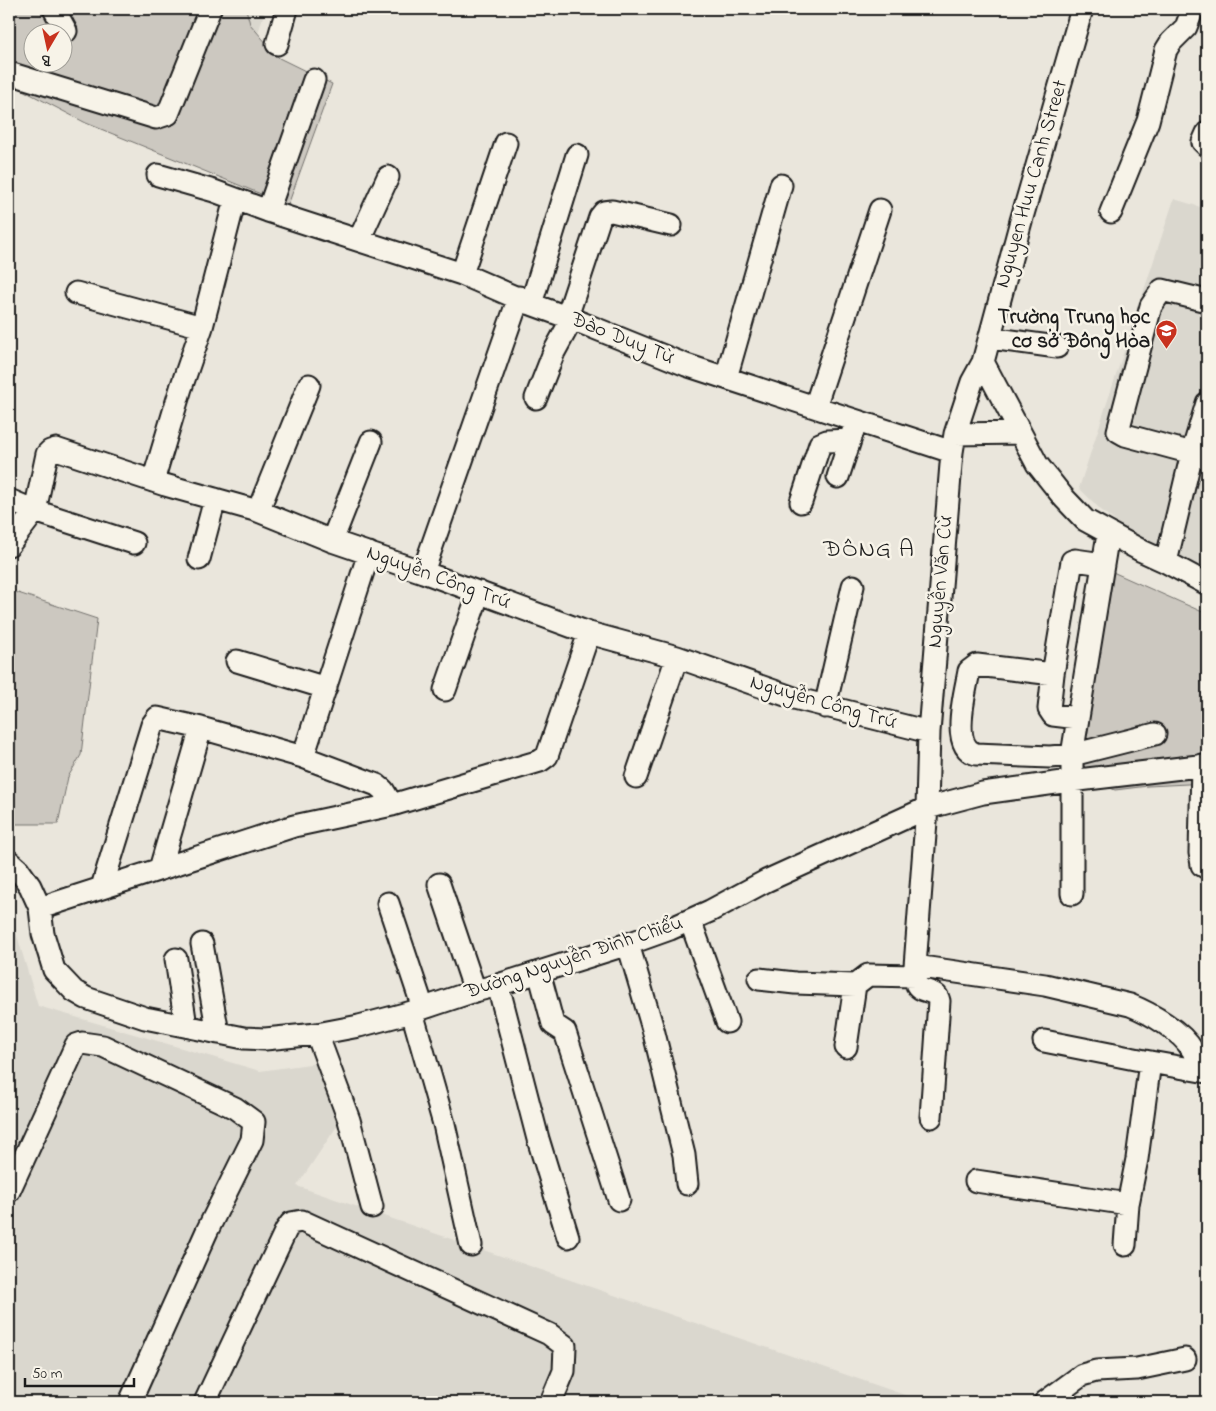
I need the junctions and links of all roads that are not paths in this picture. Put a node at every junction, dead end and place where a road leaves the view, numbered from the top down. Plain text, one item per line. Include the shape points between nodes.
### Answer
1 (54, 9) edge
2 (210, 9) edge
3 (287, 9) edge
4 (1082, 9) edge
5 (1193, 9) edge
6 (61, 22) edge
7 (277, 44) dead end
8 (9, 73) edge
9 (314, 80) dead end
10 (1207, 133) edge
11 (506, 143) dead end
12 (1207, 146) edge
13 (577, 155) dead end
14 (158, 175) dead end
15 (388, 177) dead end
16 (781, 185) dead end
17 (235, 198) junction
18 (880, 210) dead end
19 (268, 211) junction
20 (1111, 212) dead end
21 (671, 225) dead end
22 (359, 240) junction
23 (462, 274) junction
24 (76, 293) dead end
25 (525, 301) junction
26 (1207, 301) edge
27 (569, 318) junction
28 (202, 326) junction
29 (990, 338) junction
30 (1057, 346) dead end
31 (983, 362) junction
32 (726, 378) junction
33 (309, 385) dead end
34 (536, 398) dead end
35 (1207, 403) edge
36 (816, 407) junction
37 (853, 430) junction
38 (1020, 433) junction
39 (372, 442) dead end
40 (954, 443) junction
41 (1200, 455) edge
42 (838, 478) dead end
43 (153, 481) junction
44 (215, 499) junction
45 (9, 500) edge
46 (801, 502) dead end
47 (35, 511) junction
48 (258, 512) junction
49 (1108, 534) junction
50 (332, 541) junction
51 (134, 543) dead end
52 (9, 545) edge
53 (369, 553) junction
54 (199, 558) dead end
55 (1166, 562) junction
56 (1103, 564) junction
57 (423, 572) junction
58 (1207, 584) edge
59 (854, 586) dead end
60 (480, 592) junction
61 (589, 633) junction
62 (677, 657) junction
63 (237, 661) dead end
64 (1053, 674) junction
65 (326, 688) junction
66 (445, 690) dead end
67 (825, 707) junction
68 (1078, 718) junction
69 (201, 728) junction
70 (929, 732) junction
71 (1155, 734) dead end
72 (1072, 755) junction
73 (303, 757) junction
74 (1205, 765) edge
75 (636, 778) dead end
76 (1070, 781) junction
77 (392, 805) junction
78 (927, 808) junction
79 (9, 861) edge
80 (1207, 868) edge
81 (160, 869) junction
82 (439, 884) dead end
83 (102, 887) junction
84 (1072, 894) dead end
85 (388, 903) dead end
86 (40, 908) junction
87 (690, 920) junction
88 (202, 944) dead end
89 (628, 944) junction
90 (176, 959) dead end
91 (915, 971) junction
92 (539, 972) junction
93 (759, 979) dead end
94 (498, 985) junction
95 (855, 985) junction
96 (475, 991) junction
97 (418, 1010) junction
98 (727, 1022) dead end
99 (186, 1026) junction
100 (218, 1033) junction
101 (317, 1034) junction
102 (1044, 1041) dead end
103 (846, 1047) dead end
104 (1150, 1062) junction
105 (1203, 1071) edge
106 (931, 1117) dead end
107 (976, 1181) dead end
108 (687, 1184) dead end
109 (9, 1192) edge
110 (618, 1200) dead end
111 (1128, 1204) junction
112 (372, 1207) dead end
113 (568, 1237) dead end
114 (471, 1245) dead end
115 (1125, 1245) dead end
116 (1184, 1359) dead end
117 (130, 1402) edge
118 (205, 1402) edge
119 (552, 1402) edge
120 (1045, 1402) edge

1 - 6 street
2 - 8 street via 168,114 161,117
3 - 7 street
4 - 29 street, Nguyen Huu Canh Street
5 - 20 street via 1186,27 1166,50 1148,121
9 - 19 street
10 - 12 street via 1203,142
11 - 23 street
13 - 25 street
14 - 17 street, Đào Duy Từ
15 - 22 street
16 - 32 street
17 - 19 street, Đào Duy Từ
17 - 28 street
18 - 36 street
19 - 22 street, Đào Duy Từ
21 - 27 street via 612,211 604,212
22 - 23 street, Đào Duy Từ
23 - 25 street, Đào Duy Từ
24 - 28 street
25 - 27 street, Đào Duy Từ
25 - 57 street
26 - 41 street via 1162,290 1156,297 1118,431
27 - 32 street, Đào Duy Từ
27 - 34 street
28 - 43 street
29 - 30 street
29 - 31 street, Nguyen Huu Canh Street
31 - 38 street
31 - 40 street, Nguyễn Văn Cừ via 972,382
32 - 36 street, Đào Duy Từ
33 - 48 street
35 - 41 street
36 - 37 street, Đào Duy Từ
37 - 40 street, Đào Duy Từ
37 - 42 street
37 - 46 street via 820,444
38 - 40 street, Đào Duy Từ
38 - 49 street via 1037,464 1064,498 1085,520
39 - 50 street
40 - 70 street, Nguyễn Văn Cừ
41 - 55 street
43 - 44 street, Nguyễn Công Trứ
43 - 47 street, Nguyễn Công Trứ via 56,449 47,454
44 - 48 street, Nguyễn Công Trứ
44 - 54 street
45 - 47 street
47 - 51 street
47 - 52 street, Nguyễn Công Trứ
48 - 50 street, Nguyễn Công Trứ
49 - 55 street
49 - 56 street
50 - 53 street, Nguyễn Công Trứ
53 - 57 street, Nguyễn Công Trứ
53 - 65 street
55 - 58 street
56 - 64 street via 1072,561
56 - 68 street
57 - 60 street, Nguyễn Công Trứ
59 - 67 street
60 - 61 street, Nguyễn Công Trứ
60 - 66 street
61 - 62 street, Nguyễn Công Trứ
61 - 77 street via 547,756 526,766
62 - 67 street, Nguyễn Công Trứ
62 - 75 street
63 - 65 street
64 - 68 street via 1050,709 1053,715
64 - 72 street via 972,667 960,728 962,740 970,752 976,754 1043,758
65 - 73 street
67 - 70 street, Nguyễn Công Trứ
68 - 72 street
69 - 73 street
69 - 81 street
69 - 83 street via 162,718 154,720
70 - 78 street, Nguyễn Văn Cừ
71 - 72 street
72 - 76 street
73 - 77 street via 377,785
74 - 76 street, Đường Nguyễn Đình Chiểu
74 - 80 street via 1200,854 1202,865
76 - 78 street, Đường Nguyễn Đình Chiểu via 983,793
76 - 84 street
77 - 81 street via 294,826
78 - 87 street, Đường Nguyễn Đình Chiểu via 766,881
78 - 91 street, Nguyễn Văn Cừ
79 - 86 street, Đường Nguyễn Đình Chiểu via 30,886
81 - 83 street
82 - 96 street
83 - 86 street
85 - 97 street
86 - 99 street, Đường Nguyễn Đình Chiểu via 43,934 54,970 74,991 145,1018
87 - 89 street, Đường Nguyễn Đình Chiểu
87 - 98 street
88 - 100 street
89 - 92 street, Đường Nguyễn Đình Chiểu
89 - 108 street via 684,1155
90 - 99 street
91 - 95 street via 868,975
91 - 105 street via 1045,985 1130,1005 1177,1032
91 - 106 street via 916,984 934,993 939,1001
92 - 94 street, Đường Nguyễn Đình Chiểu
92 - 110 street via 553,1024 565,1032
93 - 95 street
94 - 96 street, Đường Nguyễn Đình Chiểu
94 - 113 street via 538,1139
95 - 103 street
96 - 97 street, Đường Nguyễn Đình Chiểu
97 - 101 street, Đường Nguyễn Đình Chiểu
97 - 114 street
99 - 100 street, Đường Nguyễn Đình Chiểu
100 - 101 street, Đường Nguyễn Đình Chiểu via 265,1039
101 - 112 street via 349,1120
102 - 104 street
104 - 105 street
104 - 111 street
107 - 111 street
109 - 117 street via 76,1045 103,1046 235,1108 254,1122 252,1140
111 - 115 street
116 - 120 street via 1137,1369 1082,1375
118 - 119 street via 286,1230 291,1223 302,1221 549,1334 565,1346 564,1371

